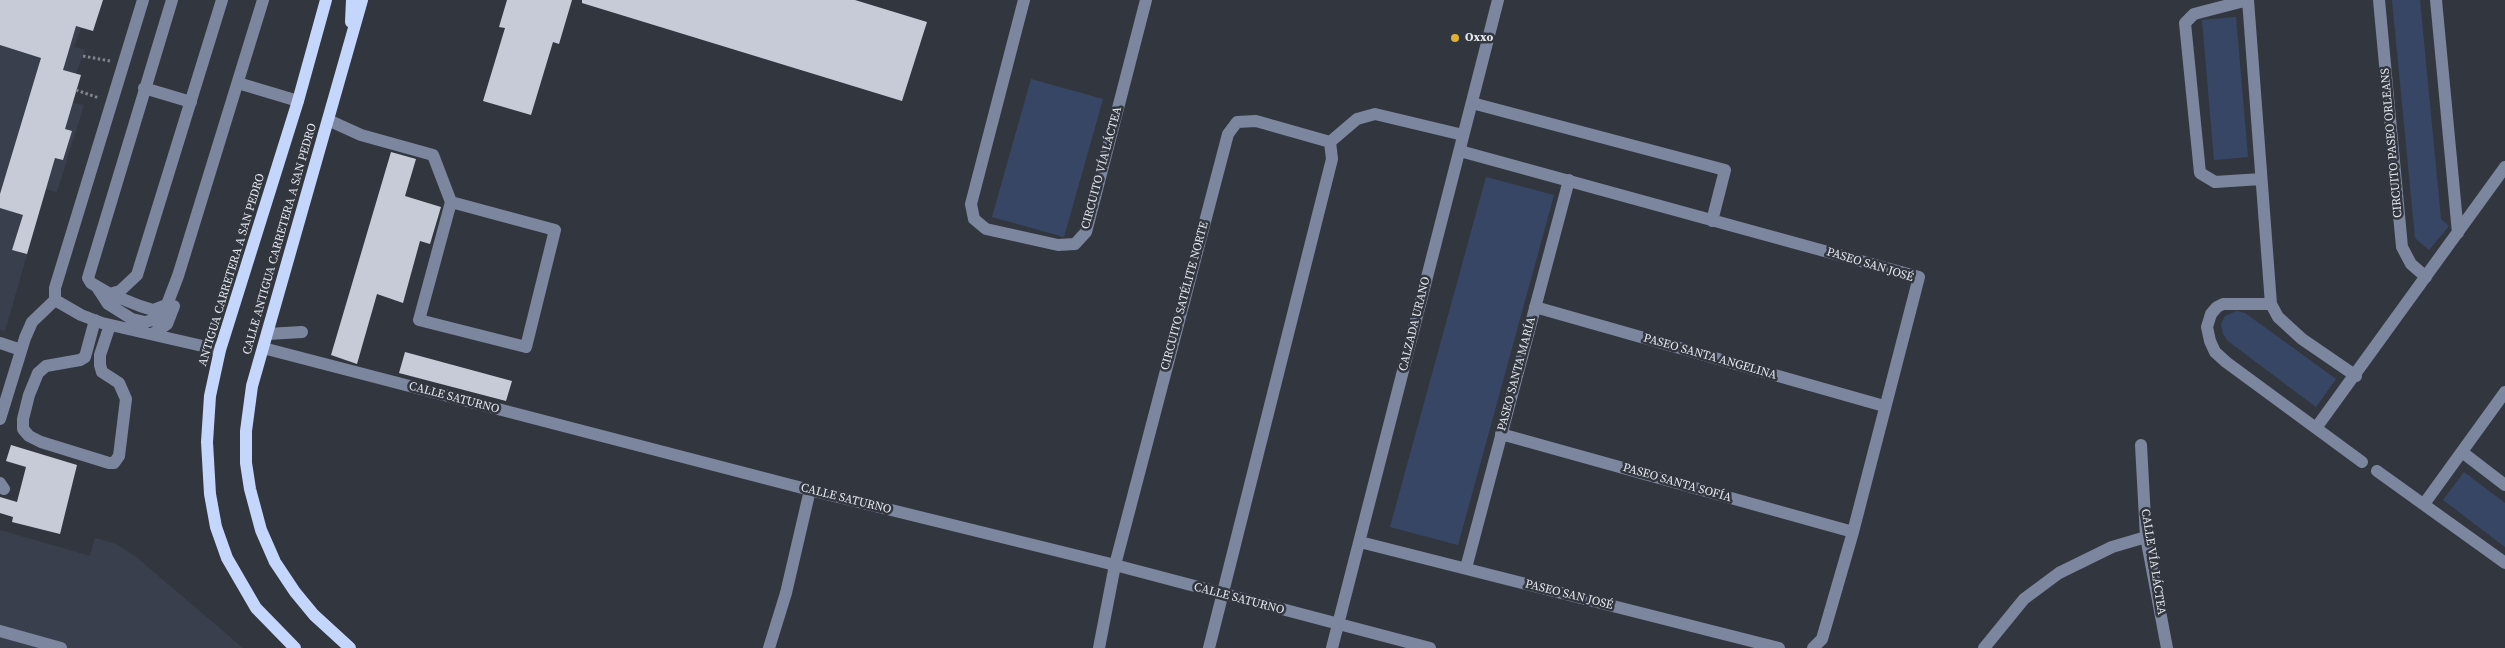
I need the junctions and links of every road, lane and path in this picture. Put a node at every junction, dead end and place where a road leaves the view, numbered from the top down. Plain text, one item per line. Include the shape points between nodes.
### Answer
1 (143, 0) edge
2 (172, 0) edge
3 (222, 0) edge
4 (263, 0) edge
5 (326, 0) edge
6 (352, 0) edge
7 (362, 0) edge
8 (1024, 0) edge
9 (1146, 0) edge
10 (1498, 0) edge
11 (2248, 0) edge
12 (2379, 0) edge
13 (2436, 0) edge
14 (351, 36) junction
15 (238, 83) junction
16 (144, 88) junction
17 (298, 101) junction
18 (191, 102) junction
19 (1472, 103) junction
20 (328, 120) junction
21 (1463, 135) junction
22 (1330, 142) junction
23 (1460, 151) junction
24 (2505, 167) edge
25 (2262, 179) junction
26 (1569, 180) junction
27 (451, 202) junction
28 (1712, 220) junction
29 (2458, 233) junction
30 (178, 276) junction
31 (2426, 277) junction
32 (97, 287) junction
33 (110, 294) junction
34 (55, 300) junction
35 (2272, 304) junction
36 (166, 305) junction
37 (1535, 307) junction
38 (95, 320) junction
39 (110, 325) junction
40 (302, 332) dead end
41 (154, 333) junction
42 (267, 334) junction
43 (0, 343) edge
44 (263, 348) junction
45 (21, 350) junction
46 (220, 350) junction
47 (2356, 376) junction
48 (2505, 392) edge
49 (1884, 406) junction
50 (0, 419) edge
51 (2316, 428) junction
52 (1501, 434) junction
53 (2141, 445) dead end
54 (2462, 452) junction
55 (2362, 462) dead end
56 (2377, 471) dead end
57 (2505, 484) edge
58 (810, 490) junction
59 (2424, 504) junction
60 (1853, 532) junction
61 (2146, 537) junction
62 (1360, 542) junction
63 (2505, 563) edge
64 (1115, 565) junction
65 (1466, 568) junction
66 (1222, 595) junction
67 (1339, 624) junction
68 (0, 631) edge
69 (61, 648) edge
70 (296, 648) edge
71 (350, 648) edge
72 (769, 648) edge
73 (1099, 648) edge
74 (1209, 648) edge
75 (1332, 648) edge
76 (1430, 648) edge
77 (1778, 648) edge
78 (1813, 648) edge
79 (1984, 648) edge
80 (2167, 648) edge

1 - 34 street via 55,288
2 - 16 street
3 - 18 street
4 - 15 street
5 - 17 main road, ANTIGUA CARRETERA A SAN PEDRO
6 - 14 main road
7 - 14 main road, CALLE ANTIGUA CARRETERA A SAN PEDRO
8 - 9 street, CIRCUITO VÍA LÁCTEA via 971,204 974,219 986,229 1058,245 1075,244 1086,232
10 - 19 street, CALZADA URANO
11 - 25 street
11 - 25 street via 2194,14 2184,23 2200,173 2215,182
12 - 31 street, CIRCUITO PASEO ORLEANS via 2402,248 2411,264
13 - 29 street
14 - 20 main road, CALLE ANTIGUA CARRETERA A SAN PEDRO
15 - 17 street
15 - 30 street
16 - 18 street
16 - 32 street via 88,278
17 - 46 main road, ANTIGUA CARRETERA A SAN PEDRO
18 - 33 street via 137,275 120,291
19 - 21 street, CALZADA URANO
19 - 28 street via 1725,170
20 - 27 street via 361,135 433,155
20 - 42 main road, CALLE ANTIGUA CARRETERA A SAN PEDRO
21 - 22 street via 1374,114 1357,119
21 - 23 street, CALZADA URANO
22 - 64 street, CIRCUITO SATÉLITE NORTE via 1256,121 1237,122 1228,134
22 - 66 street via 1332,159
23 - 26 street, PASEO SAN JOSÉ
23 - 62 street, CALZADA URANO
24 - 29 street
25 - 35 street
26 - 28 street, PASEO SAN JOSÉ
26 - 37 street, PASEO SANTA MARÍA
27 - 27 street via 419,320 526,347 556,230
28 - 49 street, PASEO SAN JOSÉ via 1919,277
29 - 31 street
30 - 36 street
30 - 41 street via 171,316 167,324
31 - 47 street
32 - 33 street
32 - 36 street via 108,304 140,321 157,319 163,315
33 - 36 street via 153,310
34 - 38 street
34 - 45 street via 32,322
35 - 47 street via 2278,317 2302,339
35 - 51 street via 2223,304 2217,307 2210,314 2207,327 2210,341 2215,352 2226,362
37 - 49 street, PASEO SANTA ANGELINA
37 - 52 street, PASEO SANTA MARÍA
38 - 39 street
38 - 39 street via 85,357 46,366 38,373 25,411 23,429 41,442 114,463 119,456 126,399 119,383 102,372 100,365
39 - 41 street
40 - 42 street
41 - 46 street
42 - 44 main road, CALLE ANTIGUA CARRETERA A SAN PEDRO
43 - 45 street
44 - 58 street, CALLE SATURNO
44 - 71 main road, CALLE ANTIGUA CARRETERA A SAN PEDRO via 252,386 246,431 250,489 261,530 275,562 294,592 314,616
45 - 50 street
46 - 70 main road, ANTIGUA CARRETERA A SAN PEDRO via 210,396 207,442 216,527 241,586 256,608
47 - 51 street
48 - 54 street
49 - 60 street, PASEO SAN JOSÉ
51 - 55 street
52 - 60 street, PASEO SANTA SOFÍA
52 - 65 street, PASEO SANTA MARÍA
53 - 61 street, CALLE VÍA LÁCTEA
54 - 57 street
54 - 59 street
56 - 59 street
58 - 64 street, CALLE SATURNO
58 - 72 street via 786,594
59 - 63 street
60 - 78 street, PASEO SAN JOSÉ via 1822,639
61 - 79 street via 2112,547 2059,573 2024,599
61 - 80 street, CALLE VÍA LÁCTEA
62 - 65 street, PASEO SAN JOSÉ
62 - 67 street, CALZADA URANO
64 - 66 street, CALLE SATURNO
64 - 73 street
65 - 77 street, PASEO SAN JOSÉ
66 - 67 street, CALLE SATURNO
66 - 74 street
67 - 75 street, CALZADA URANO
67 - 76 street, CALLE SATURNO
68 - 69 street

